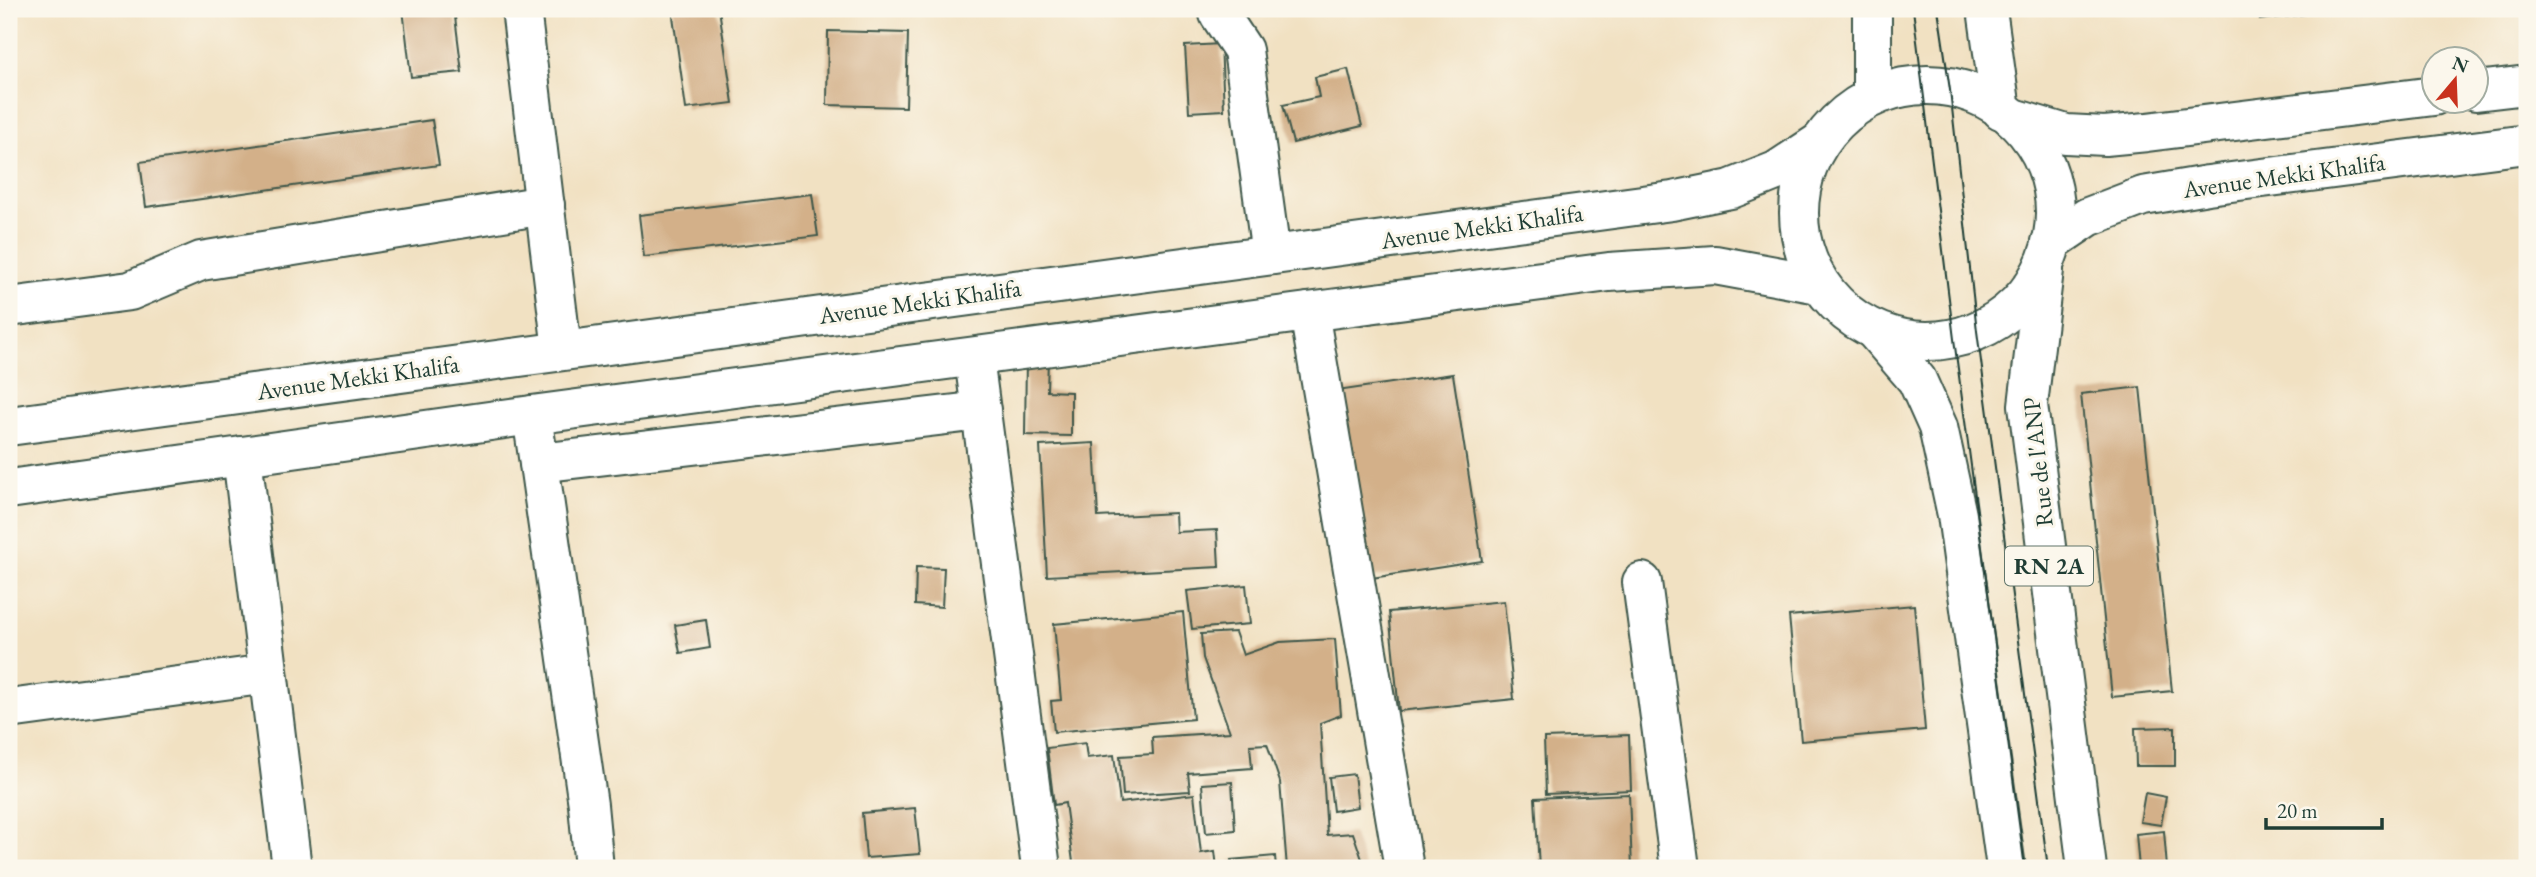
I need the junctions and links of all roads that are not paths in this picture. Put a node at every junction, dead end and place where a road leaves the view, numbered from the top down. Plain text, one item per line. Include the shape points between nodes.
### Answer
1 (521, 9) edge
2 (1219, 9) edge
3 (1871, 9) edge
4 (1987, 9) edge
5 (2527, 85) edge
6 (2490, 89) edge
7 (1872, 97) junction
8 (2420, 98) edge
9 (2009, 114) junction
10 (1820, 142) junction
11 (2527, 144) edge
12 (545, 205) junction
13 (2048, 253) junction
14 (1271, 255) junction
15 (1819, 284) junction
16 (9, 307) edge
17 (1309, 312) junction
18 (1874, 330) junction
19 (562, 350) junction
20 (974, 358) junction
21 (981, 411) junction
22 (532, 415) junction
23 (9, 426) edge
24 (242, 456) junction
25 (538, 463) junction
26 (9, 489) edge
27 (1642, 582) dead end
28 (268, 674) junction
29 (9, 709) edge
30 (292, 868) edge
31 (594, 868) edge
32 (1041, 868) edge
33 (1404, 868) edge
34 (1680, 868) edge
35 (2006, 868) edge
36 (2087, 868) edge

1 - 12 main road
2 - 14 main road via 1242,50
3 - 7 main road
4 - 9 main road
5 - 6 main road
7 - 9 main road via 1924,83 1979,97
7 - 10 main road via 1843,116
8 - 9 main road via 2105,135 2066,134
9 - 13 main road, Rue de l'ANP via 2035,143 2050,182 2054,221
10 - 14 main road, Avenue Mekki Khalifa via 1776,171 1719,192
10 - 15 main road via 1805,173 1798,212 1804,251
11 - 13 main road, Avenue Mekki Khalifa via 2143,196 2088,217
12 - 16 main road via 201,261 130,291
12 - 19 main road
13 - 18 main road via 2030,289 2010,311 1977,331 1935,341 1909,340
13 - 36 main road, Rue de l'ANP / RN 2A via 2028,405
14 - 19 main road, Avenue Mekki Khalifa
15 - 17 main road via 1715,265 1609,272
15 - 18 main road via 1843,311
17 - 20 main road
17 - 33 main road
18 - 35 main road via 1917,380 1938,427 1957,515
19 - 23 main road, Avenue Mekki Khalifa
20 - 21 main road
20 - 22 main road
21 - 25 main road
21 - 32 main road
22 - 24 main road
22 - 25 main road
24 - 26 main road
24 - 28 main road
25 - 31 main road
27 - 34 main road
28 - 29 main road
28 - 30 main road

